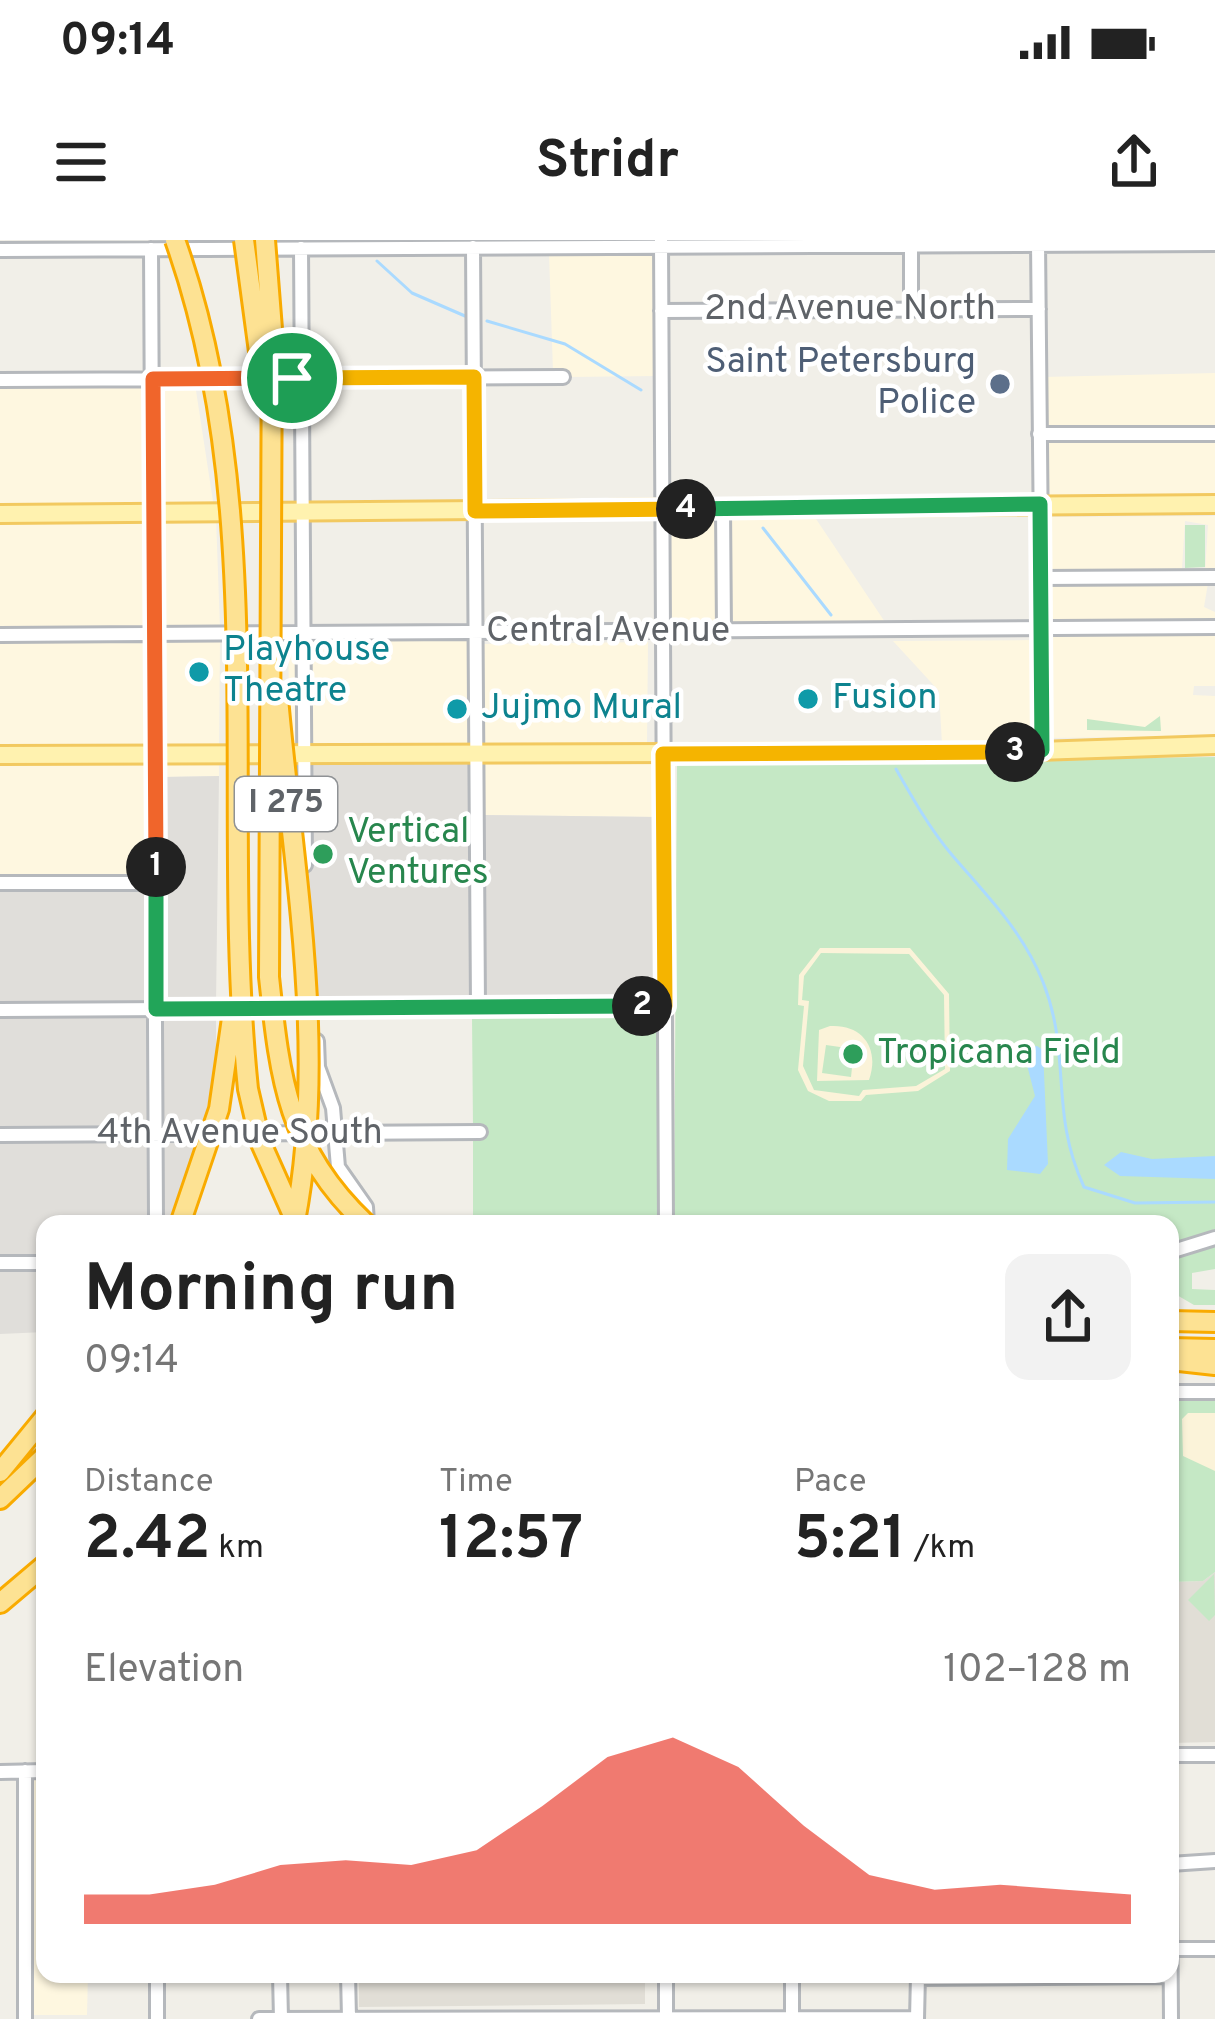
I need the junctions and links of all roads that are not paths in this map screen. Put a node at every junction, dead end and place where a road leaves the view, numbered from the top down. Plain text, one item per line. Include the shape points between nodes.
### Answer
1 (175, 240) edge
2 (244, 240) edge
3 (265, 240) edge
4 (911, 242) edge
5 (1038, 242) edge
6 (1102, 242) edge
7 (661, 243) edge
8 (786, 243) edge
9 (1213, 243) edge
10 (157, 244) edge
11 (301, 248) junction
12 (473, 248) junction
13 (0, 250) edge
14 (911, 309) junction
15 (1039, 309) junction
16 (661, 311) junction
17 (563, 376) dead end
18 (474, 377) junction
19 (302, 378) junction
20 (153, 379) junction
21 (0, 380) edge
22 (214, 394) junction
23 (1040, 434) junction
24 (1215, 434) edge
25 (269, 463) junction
26 (1040, 504) junction
27 (1215, 504) edge
28 (723, 508) junction
29 (662, 510) junction
30 (475, 511) junction
31 (302, 512) junction
32 (154, 513) junction
33 (0, 514) edge
34 (1215, 577) edge
35 (1040, 578) junction
36 (269, 592) junction
37 (1215, 627) edge
38 (1041, 628) junction
39 (724, 631) junction
40 (663, 632) junction
41 (476, 633) junction
42 (155, 634) junction
43 (303, 634) junction
44 (0, 635) edge
45 (1215, 745) edge
46 (1042, 750) junction
47 (476, 753) junction
48 (155, 754) junction
49 (304, 754) junction
50 (663, 754) junction
51 (0, 755) edge
52 (237, 809) junction
53 (304, 865) dead end
54 (0, 883) edge
55 (156, 883) junction
56 (665, 1006) junction
57 (478, 1007) junction
58 (317, 1008) junction
59 (156, 1009) junction
60 (0, 1010) edge
61 (480, 1132) dead end
62 (337, 1134) junction
63 (157, 1135) junction
64 (0, 1136) edge
65 (156, 1215) edge
66 (183, 1215) edge
67 (292, 1215) edge
68 (297, 1215) edge
69 (357, 1215) edge
70 (366, 1215) edge
71 (666, 1215) edge
72 (1215, 1238) edge
73 (1179, 1249) edge
74 (0, 1263) edge
75 (36, 1263) edge
76 (1179, 1321) edge
77 (1215, 1322) edge
78 (1179, 1348) edge
79 (1215, 1348) edge
80 (1179, 1361) edge
81 (1215, 1365) edge
82 (1179, 1392) edge
83 (1215, 1393) edge
84 (36, 1429) edge
85 (36, 1465) edge
86 (0, 1472) edge
87 (0, 1499) edge
88 (36, 1573) edge
89 (36, 1588) edge
90 (0, 1603) edge
91 (0, 1616) edge
92 (1179, 1755) edge
93 (1215, 1755) edge
94 (25, 1771) junction
95 (36, 1771) edge
96 (0, 1772) edge
97 (1215, 1862) edge
98 (1179, 1864) edge
99 (1179, 1949) edge
100 (1215, 1949) edge
101 (157, 1983) edge
102 (280, 1983) edge
103 (348, 1983) edge
104 (666, 1983) edge
105 (792, 1983) edge
106 (918, 1983) edge
107 (1170, 1983) edge
108 (349, 2018) edge
109 (530, 2018) edge
110 (917, 2018) edge
111 (25, 2019) edge
112 (157, 2019) edge
113 (259, 2019) edge
114 (281, 2019) edge
115 (367, 2019) edge
116 (471, 2019) edge
117 (666, 2019) edge
118 (793, 2019) edge
119 (1171, 2019) edge

1 - 22 highway, I 275, bridge
2 - 25 highway, I 275, bridge
3 - 25 highway, bridge
4 - 5 street
4 - 8 street
4 - 14 street
5 - 6 street
5 - 15 street
6 - 9 street
7 - 8 street
7 - 12 street
7 - 16 street
10 - 11 street
10 - 13 street
10 - 20 street
10 - 22 highway, bridge
11 - 12 street
11 - 19 street
12 - 18 street
14 - 15 street, 2nd Avenue North
14 - 16 street, 2nd Avenue North
15 - 23 street
16 - 29 street
17 - 18 street
18 - 19 street
18 - 30 street
19 - 20 street
19 - 31 street
20 - 21 street
20 - 32 street
22 - 52 highway, I 275, bridge via 232,520
23 - 24 street
23 - 26 street
25 - 36 highway, I 275, bridge
26 - 27 main road
26 - 28 main road
26 - 35 street
28 - 29 main road
28 - 39 street
29 - 30 main road
29 - 40 street
30 - 31 main road
30 - 41 street
31 - 32 main road
31 - 43 street
32 - 33 main road
32 - 42 street
34 - 35 street
35 - 38 street
36 - 68 highway, I 275, bridge via 306,1016 306,1154
36 - 69 highway, bridge via 269,977 280,1079 314,1160
37 - 38 street, Central Avenue
38 - 39 street, Central Avenue
38 - 46 street
39 - 40 street, Central Avenue
40 - 41 street, Central Avenue
40 - 50 street
41 - 43 street, Central Avenue
41 - 47 street
42 - 43 street, Central Avenue
42 - 44 street, Central Avenue
42 - 48 street
43 - 49 street
45 - 46 main road
46 - 50 main road
47 - 49 main road
47 - 50 main road
47 - 57 street
48 - 49 main road
48 - 51 main road
48 - 55 street
49 - 53 street
50 - 56 street
52 - 66 highway, I 275, bridge via 227,1071
52 - 67 highway, bridge via 248,1089
54 - 55 street
55 - 59 street
56 - 57 street
56 - 71 street
57 - 58 street
58 - 59 street
58 - 62 street via 318,1067
59 - 60 street
59 - 63 street
61 - 62 street, 4th Avenue South
62 - 63 street, 4th Avenue South
62 - 70 street via 338,1167
63 - 64 street, 4th Avenue South
63 - 65 street
72 - 73 street
74 - 75 street
76 - 77 highway
78 - 79 highway
80 - 81 highway
82 - 83 street
84 - 86 highway
85 - 87 highway
88 - 90 highway
89 - 91 highway
92 - 93 street
94 - 95 street
94 - 96 street
94 - 111 street
97 - 98 street
99 - 100 street
101 - 112 street
102 - 114 street
103 - 108 street
104 - 117 street
105 - 118 street
106 - 110 street
107 - 119 street
108 - 114 street
108 - 115 street
109 - 116 street
109 - 117 street
110 - 118 street
113 - 114 street
115 - 116 street
117 - 118 street

